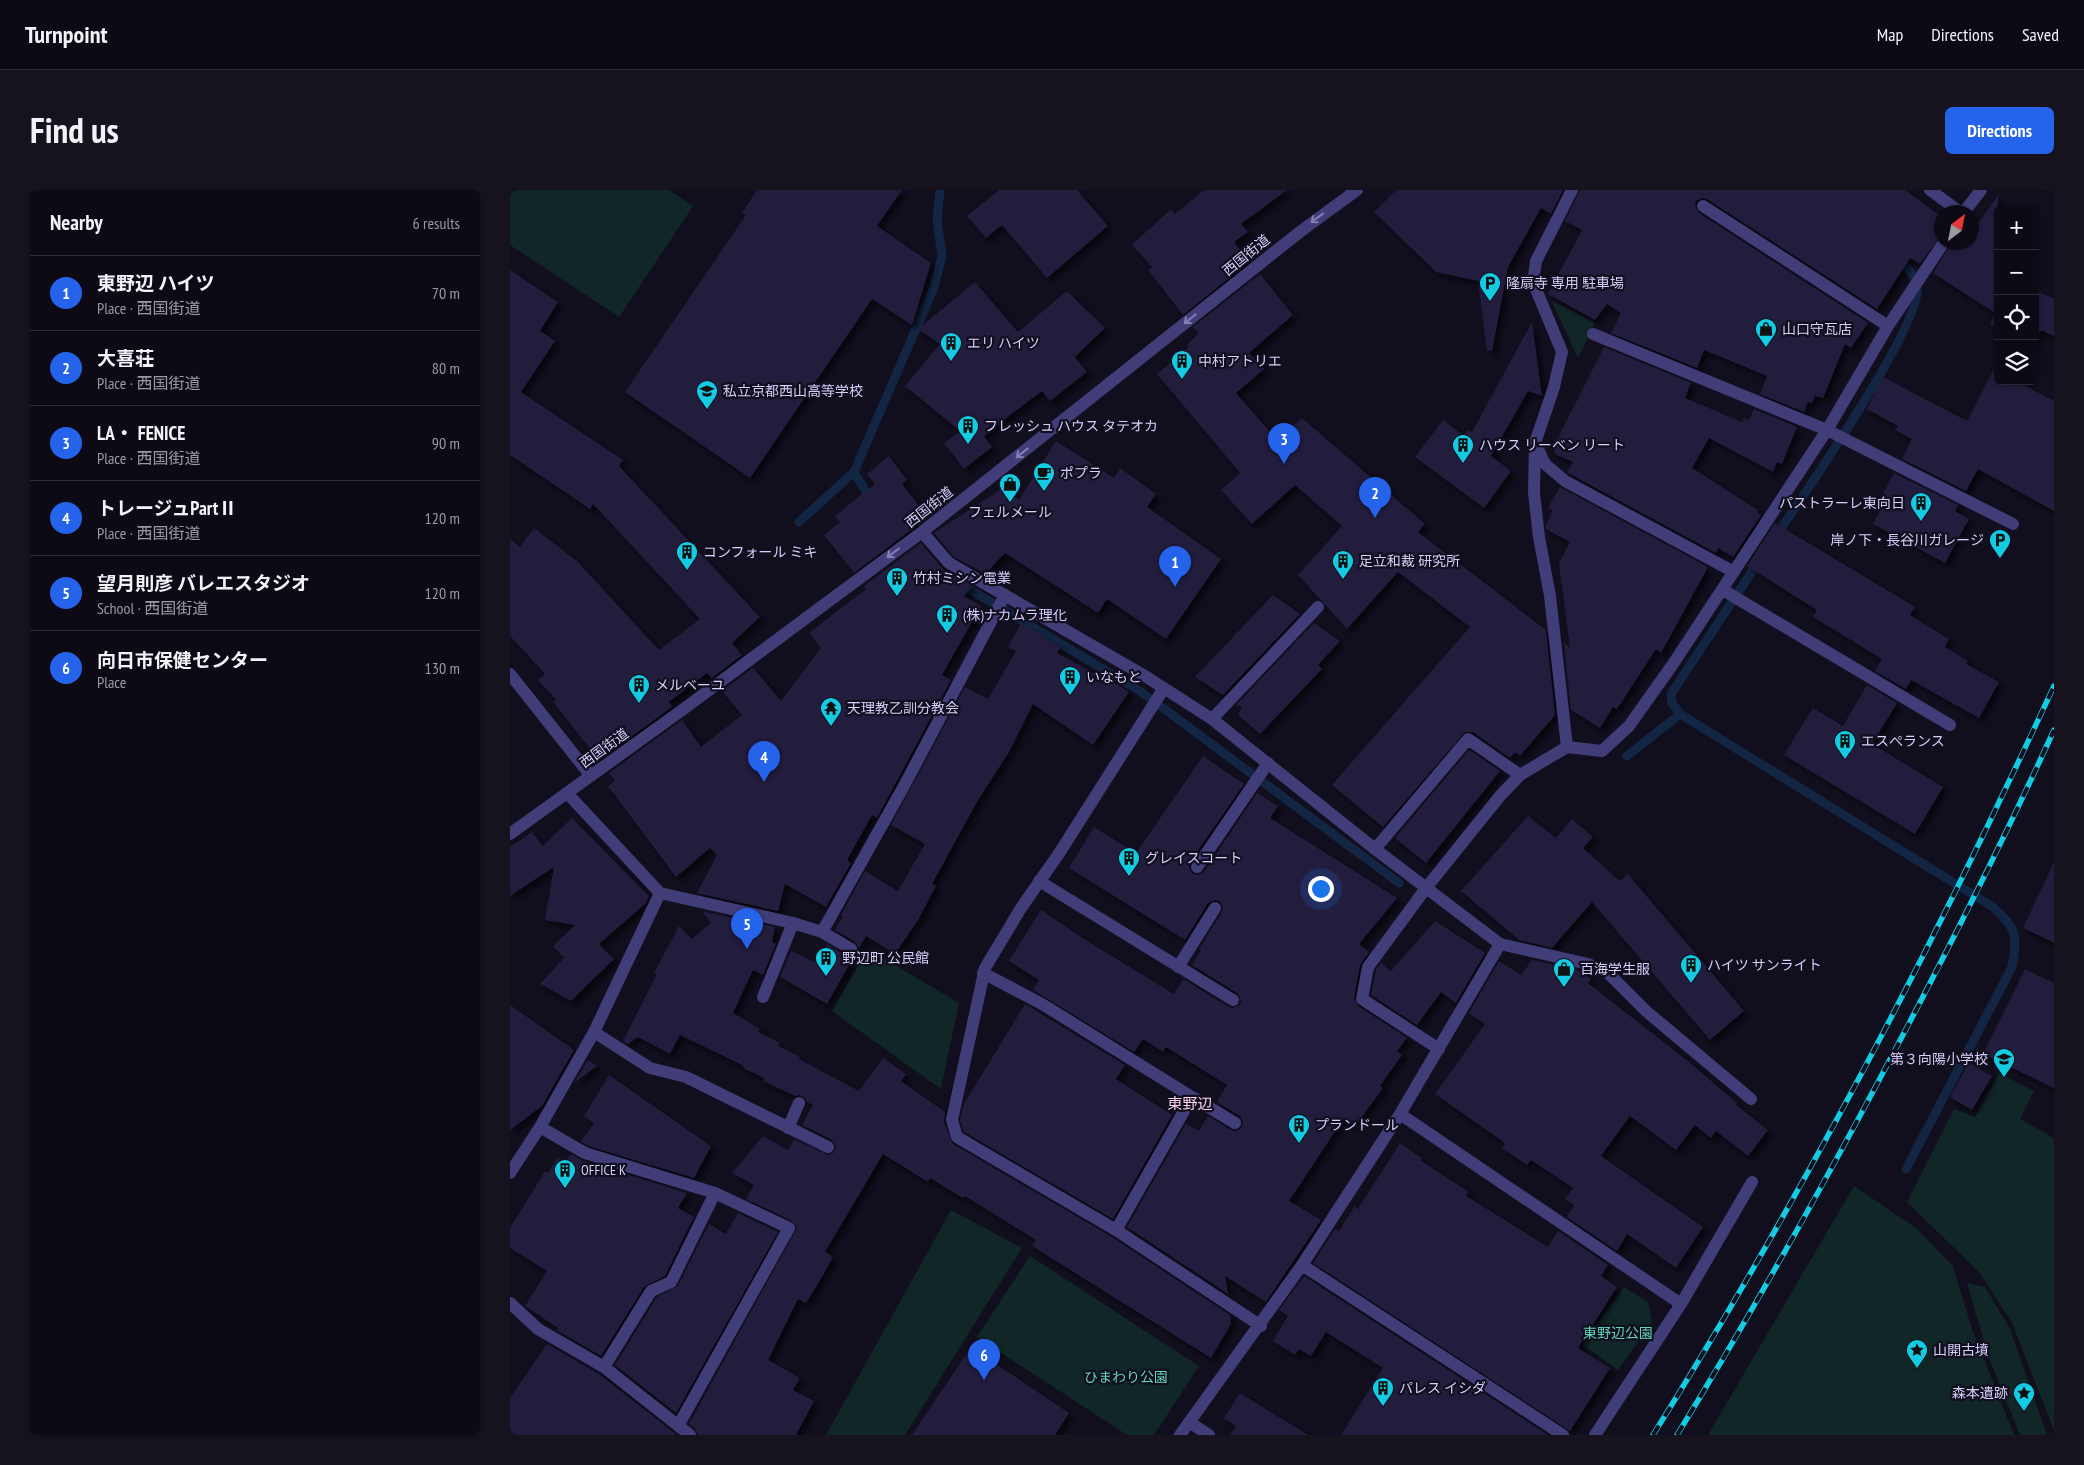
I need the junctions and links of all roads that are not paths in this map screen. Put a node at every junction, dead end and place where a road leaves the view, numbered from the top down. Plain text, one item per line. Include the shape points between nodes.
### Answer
1 (1357, 190) edge
2 (1572, 190) edge
3 (1930, 190) edge
4 (1981, 190) edge
5 (1950, 205) edge
6 (1969, 205) edge
7 (1703, 206) dead end
8 (1939, 250) edge
9 (1888, 326) junction
10 (1593, 334) dead end
11 (1828, 430) junction
12 (1535, 443) junction
13 (2013, 524) dead end
14 (922, 532) junction
15 (1734, 572) junction
16 (1723, 590) junction
17 (1005, 595) junction
18 (1318, 606) dead end
19 (510, 674) edge
20 (1164, 688) junction
21 (1212, 719) junction
22 (1950, 724) dead end
23 (1567, 747) junction
24 (1268, 764) junction
25 (1520, 775) junction
26 (591, 776) junction
27 (567, 793) junction
28 (510, 834) edge
29 (1375, 849) junction
30 (1197, 867) dead end
31 (1039, 881) junction
32 (1426, 888) junction
33 (660, 893) junction
34 (1215, 908) dead end
35 (792, 924) junction
36 (822, 932) junction
37 (1500, 944) junction
38 (851, 949) dead end
39 (1178, 967) junction
40 (983, 973) junction
41 (763, 997) dead end
42 (1233, 1000) dead end
43 (594, 1032) junction
44 (1440, 1050) junction
45 (1192, 1097) junction
46 (1750, 1099) dead end
47 (799, 1103) dead end
48 (1400, 1114) junction
49 (1235, 1123) dead end
50 (540, 1127) junction
51 (788, 1128) junction
52 (828, 1147) dead end
53 (510, 1171) edge
54 (1752, 1182) dead end
55 (715, 1193) junction
56 (1116, 1230) junction
57 (1302, 1265) junction
58 (510, 1303) edge
59 (1681, 1304) junction
60 (1261, 1326) junction
61 (604, 1367) junction
62 (1189, 1422) junction
63 (678, 1426) junction
64 (690, 1435) edge
65 (1180, 1435) edge
66 (1209, 1435) edge
67 (1563, 1435) edge
68 (1596, 1435) edge

1 -> 14 street, 西国街道 via 1301,230
2 - 12 street via 1536,261 1533,282 1562,352
3 - 5 street
4 - 6 street
7 - 9 street
8 - 9 street
9 - 11 street
10 - 11 street
11 - 13 street
11 - 15 street
12 - 15 street via 1545,464 1564,481
12 - 23 street via 1536,511 1550,596
14 - 17 street via 949,563
14 -> 26 street, 西国街道
15 - 16 street
16 - 22 street
16 - 23 street via 1629,726 1602,751
17 - 20 street
17 - 36 street
18 - 21 street
19 - 26 street
20 - 21 street
20 - 31 street
21 - 24 street
23 - 25 street
24 - 29 street
24 - 30 street
25 - 29 street via 1468,739
25 - 32 street
26 - 27 street, 西国街道
27 - 28 street, 西国街道
27 - 33 street
29 - 32 street
31 - 39 street
31 - 40 street
32 - 37 street
32 - 44 street via 1368,967 1362,1000
33 - 35 street
33 - 43 street
34 - 39 street
35 - 36 street
35 - 41 street
36 - 38 street
37 - 44 street
37 - 46 street via 1606,971 1646,1011
39 - 42 street
40 - 45 street via 1042,1004
40 - 56 street via 952,1120 957,1137
43 - 50 street
43 - 51 street via 650,1068 686,1077
44 - 48 street
45 - 49 street
45 - 56 street
47 - 51 street
48 - 57 street
48 - 59 street
50 - 53 street
50 - 55 street via 585,1153
51 - 52 street
54 - 59 street
55 - 61 street via 671,1282 651,1291
55 - 63 street via 789,1228
56 - 60 street
57 - 60 street
57 - 67 street
58 - 61 street via 538,1329
59 - 68 street
60 - 62 street
61 - 63 street
62 - 65 street
62 - 66 street
63 - 64 street

